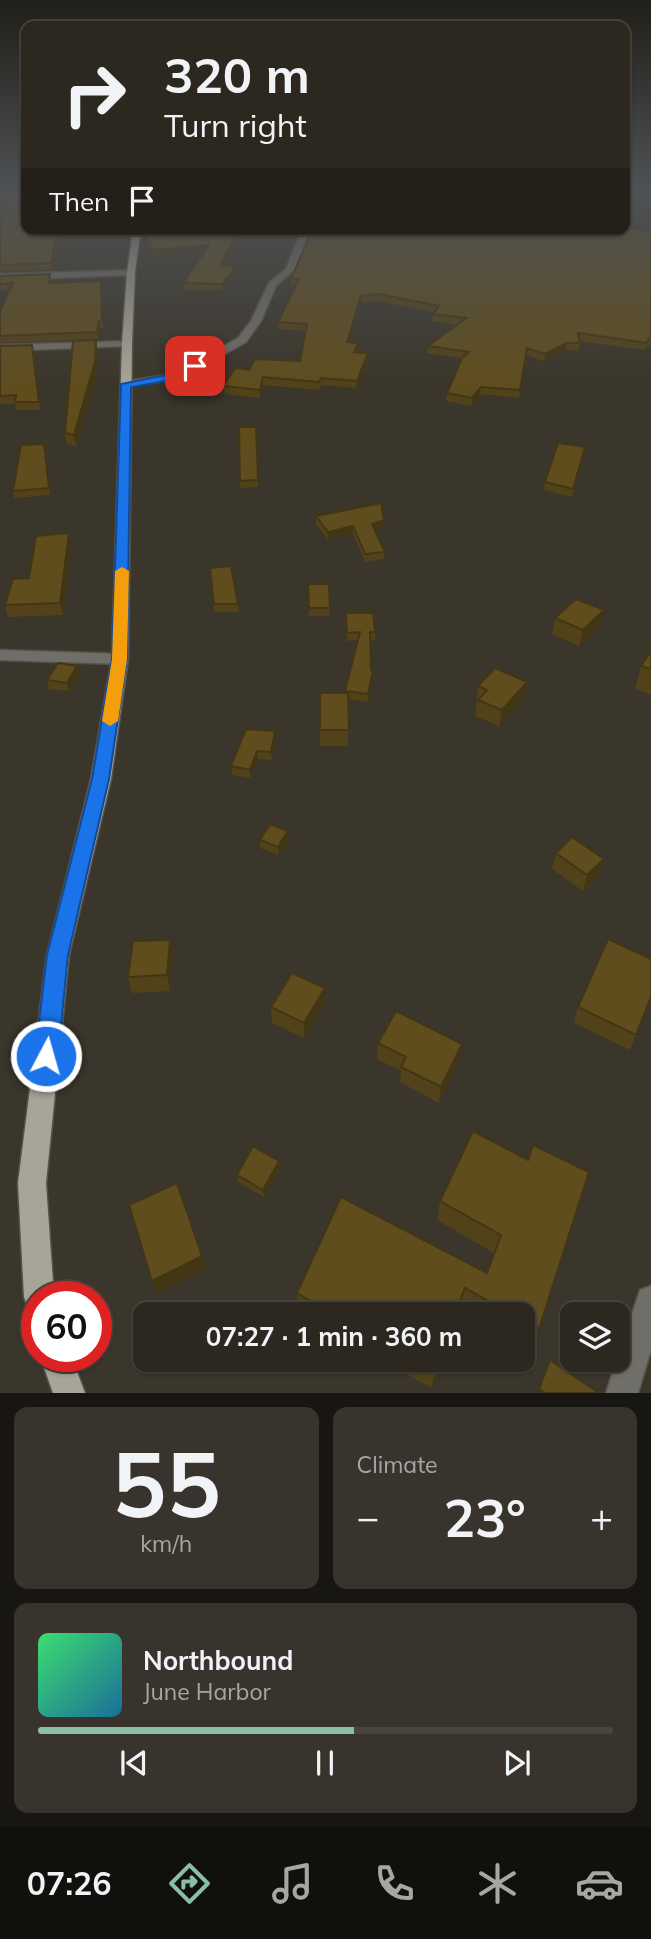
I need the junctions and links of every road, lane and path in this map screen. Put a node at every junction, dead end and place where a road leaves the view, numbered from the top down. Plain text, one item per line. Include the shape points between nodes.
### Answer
1 (134, 254) edge
2 (296, 254) edge
3 (131, 272) junction
4 (0, 278) edge
5 (127, 342) junction
6 (0, 348) edge
7 (126, 384) junction
8 (0, 655) edge
9 (120, 659) junction
10 (38, 1281) edge
11 (651, 1301) edge
12 (61, 1372) edge
13 (69, 1393) edge
14 (622, 1393) edge

1 - 3 main road
2 - 7 street via 290,270 272,285 242,340 168,378
3 - 4 street
3 - 5 main road
5 - 6 street
5 - 7 main road
7 - 9 main road
8 - 9 street
9 - 10 main road via 100,779 58,955 32,1183
11 - 14 street
12 - 13 main road

